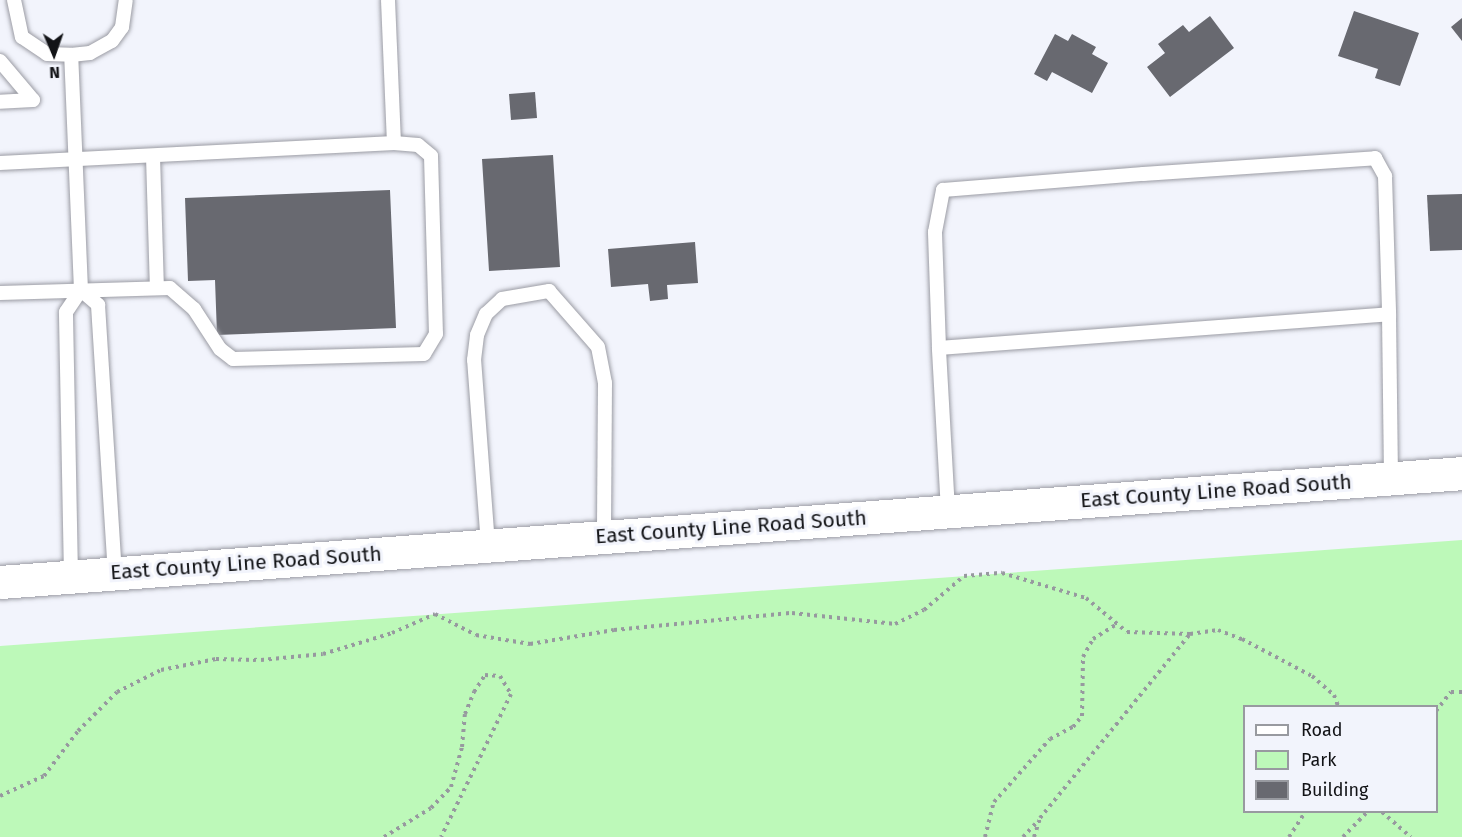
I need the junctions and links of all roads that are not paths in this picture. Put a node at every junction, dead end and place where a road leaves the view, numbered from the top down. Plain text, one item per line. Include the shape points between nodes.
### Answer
1 (14, 0) edge
2 (126, 0) edge
3 (388, 0) edge
4 (71, 56) junction
5 (0, 61) edge
6 (0, 102) edge
7 (394, 143) junction
8 (153, 156) junction
9 (77, 159) junction
10 (0, 163) edge
11 (157, 288) junction
12 (81, 290) junction
13 (0, 293) edge
14 (1389, 314) junction
15 (939, 348) junction
16 (1462, 473) edge
17 (1391, 478) junction
18 (948, 511) junction
19 (604, 537) junction
20 (488, 545) junction
21 (115, 573) junction
22 (71, 576) junction
23 (0, 582) edge

1 - 4 lane via 22,37 47,54
2 - 4 lane via 122,27 112,41 90,53
3 - 7 lane
4 - 9 lane
5 - 6 lane via 33,100
7 - 8 lane
7 - 11 lane via 418,145 431,156 436,334 424,354 233,359 220,349 194,309 170,288
8 - 9 lane
8 - 11 lane
9 - 10 lane
9 - 12 lane
11 - 12 lane
12 - 13 lane
12 - 21 lane via 98,305
12 - 22 lane via 66,312
14 - 15 lane
14 - 15 lane via 1385,177 1375,158 1154,173 943,190 935,232
14 - 17 lane
15 - 18 lane
16 - 17 main road, East County Line Road South
17 - 18 main road, East County Line Road South
18 - 19 main road, East County Line Road South
19 - 20 main road, East County Line Road South
19 - 20 lane via 606,383 598,347 549,291 502,299 486,314 477,335 474,360
20 - 21 main road, East County Line Road South
21 - 22 main road, East County Line Road South
22 - 23 main road, East County Line Road South

